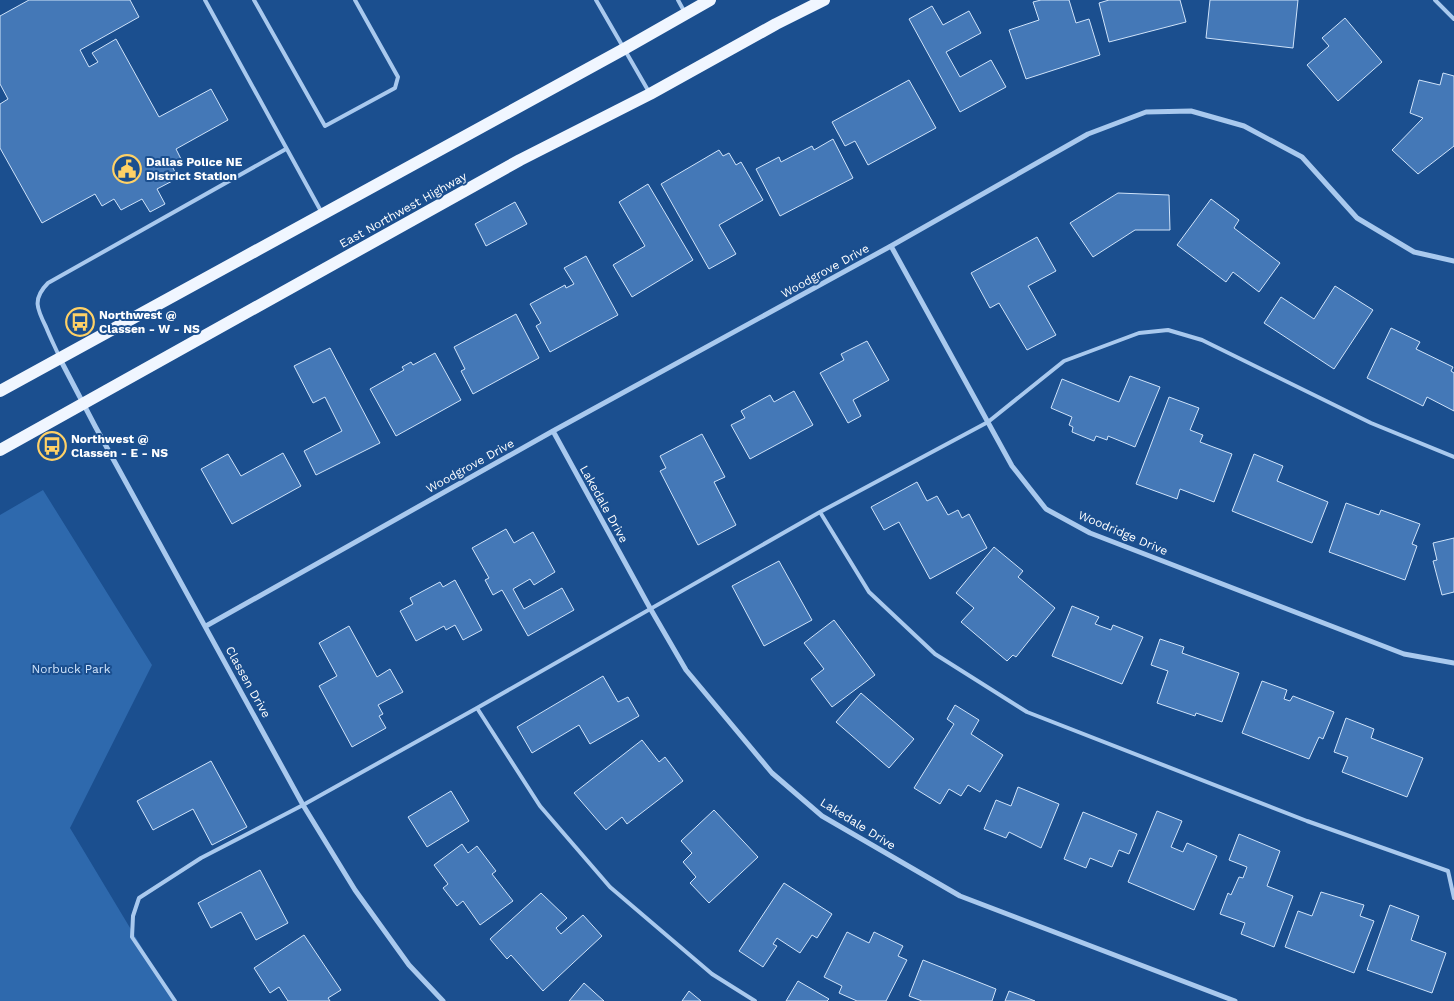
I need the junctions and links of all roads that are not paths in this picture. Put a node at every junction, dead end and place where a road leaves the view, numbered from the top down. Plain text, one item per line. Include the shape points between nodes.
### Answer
1 (205, 0) edge
2 (254, 0) edge
3 (355, 0) edge
4 (596, 0) edge
5 (678, 0) edge
6 (710, 0) edge
7 (824, 0) edge
8 (1435, 0) edge
9 (686, 13) junction
10 (1454, 19) edge
11 (624, 49) junction
12 (650, 94) junction
13 (286, 149) junction
14 (323, 214) junction
15 (891, 246) junction
16 (1454, 261) edge
17 (59, 357) junction
18 (0, 391) edge
19 (83, 405) junction
20 (988, 422) junction
21 (553, 431) junction
22 (0, 450) edge
23 (1454, 457) edge
24 (820, 512) junction
25 (650, 608) junction
26 (206, 626) junction
27 (1454, 663) edge
28 (477, 708) junction
29 (303, 805) junction
30 (1454, 898) edge
31 (175, 1001) edge
32 (443, 1001) edge
33 (755, 1001) edge
34 (1235, 1001) edge

1 - 13 lane
2 - 3 lane via 325,126 395,88 398,77
4 - 11 lane
5 - 9 lane
6 - 9 main road
7 - 12 main road, East Northwest Highway
8 - 10 lane
9 - 11 main road
11 - 12 lane
11 - 14 main road
12 - 19 main road, East Northwest Highway via 520,160
13 - 14 lane
13 - 17 lane via 40,291 38,313
14 - 17 main road
15 - 16 street, Woodgrove Drive via 1088,134 1146,112 1191,111 1244,126 1302,157 1357,218 1414,252
15 - 20 street, Woodridge Drive
15 - 21 street, Woodgrove Drive
17 - 18 main road
17 - 19 street, Classen Drive
19 - 22 main road, East Northwest Highway
19 - 26 street, Classen Drive
20 - 23 lane via 1064,361 1139,333 1168,330 1202,340 1371,423
20 - 24 lane
20 - 27 street, Woodridge Drive via 1012,466 1046,509 1090,533 1404,654
21 - 25 street, Lakedale Drive
21 - 26 street, Woodgrove Drive
24 - 25 lane
24 - 30 lane via 869,592 935,654 1027,712 1307,822 1448,871
25 - 28 lane
25 - 34 street, Lakedale Drive via 692,678 772,773 822,816 960,896
26 - 29 street, Classen Drive
28 - 29 lane
28 - 33 lane via 540,806 610,887 712,974
29 - 31 lane via 201,858 139,898 133,916 132,937
29 - 32 street, Classen Drive via 355,890 409,965

